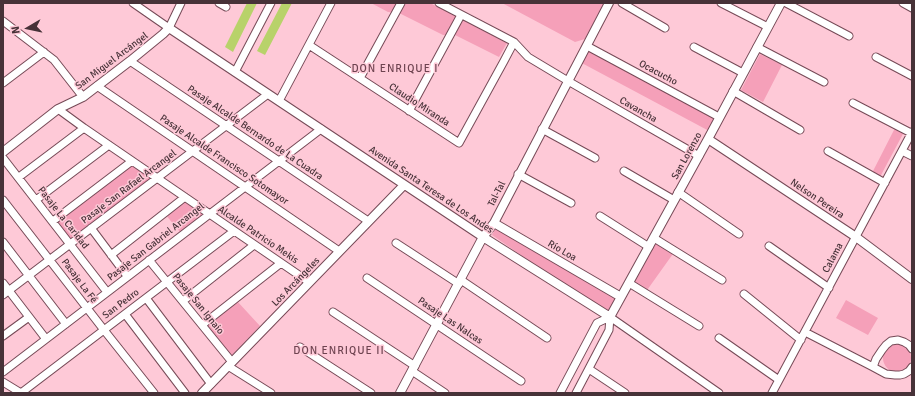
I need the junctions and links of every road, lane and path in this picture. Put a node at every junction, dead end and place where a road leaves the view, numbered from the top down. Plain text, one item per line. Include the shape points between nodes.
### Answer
1 (181, 3) edge
2 (219, 3) edge
3 (271, 3) edge
4 (331, 3) edge
5 (401, 3) edge
6 (439, 3) edge
7 (609, 3) edge
8 (622, 3) edge
9 (721, 3) edge
10 (780, 3) edge
11 (786, 3) edge
12 (903, 3) edge
13 (135, 4) edge
14 (226, 7) dead end
15 (912, 8) edge
16 (461, 15) junction
17 (3, 21) edge
18 (768, 27) junction
19 (169, 28) junction
20 (665, 28) dead end
21 (849, 36) dead end
22 (514, 42) junction
23 (309, 46) junction
24 (587, 46) junction
25 (694, 47) dead end
26 (757, 47) junction
27 (44, 52) junction
28 (876, 57) dead end
29 (130, 62) junction
30 (235, 72) junction
31 (743, 73) junction
32 (912, 76) edge
33 (360, 78) junction
34 (568, 81) junction
35 (824, 82) dead end
36 (3, 83) edge
37 (97, 86) junction
38 (733, 91) junction
39 (268, 94) junction
40 (83, 97) junction
41 (279, 101) junction
42 (853, 103) dead end
43 (58, 109) junction
44 (409, 111) junction
45 (720, 117) junction
46 (226, 126) junction
47 (84, 128) junction
48 (321, 129) junction
49 (542, 129) junction
50 (800, 130) dead end
51 (912, 133) edge
52 (708, 139) junction
53 (108, 145) junction
54 (192, 151) junction
55 (828, 151) dead end
56 (902, 151) junction
57 (3, 152) edge
58 (699, 156) junction
59 (912, 156) edge
60 (3, 158) edge
61 (595, 158) dead end
62 (278, 161) junction
63 (132, 162) junction
64 (624, 171) dead end
65 (518, 174) junction
66 (19, 177) junction
67 (157, 178) junction
68 (885, 183) junction
69 (404, 185) junction
70 (244, 187) junction
71 (676, 196) junction
72 (185, 197) junction
73 (3, 200) edge
74 (36, 200) junction
75 (571, 203) dead end
76 (209, 214) junction
77 (600, 216) dead end
78 (53, 221) junction
79 (368, 221) junction
80 (494, 223) junction
81 (91, 228) junction
82 (234, 231) junction
83 (739, 234) dead end
84 (856, 237) junction
85 (483, 238) junction
86 (654, 238) junction
87 (3, 242) edge
88 (70, 244) junction
89 (254, 244) junction
90 (396, 244) dead end
91 (649, 246) junction
92 (769, 246) dead end
93 (339, 251) junction
94 (111, 255) junction
95 (50, 260) junction
96 (149, 260) junction
97 (282, 263) junction
98 (29, 275) junction
99 (127, 276) junction
100 (368, 278) dead end
101 (912, 279) edge
102 (722, 280) dead end
103 (167, 282) junction
104 (309, 282) junction
105 (460, 282) junction
106 (3, 283) edge
107 (629, 283) junction
108 (829, 288) junction
109 (108, 292) junction
110 (6, 293) edge
111 (744, 294) dead end
112 (621, 297) junction
113 (146, 298) junction
114 (183, 301) junction
115 (87, 308) junction
116 (333, 312) dead end
117 (125, 314) junction
118 (29, 317) junction
119 (610, 317) junction
120 (66, 324) junction
121 (437, 324) junction
122 (202, 325) junction
123 (699, 326) dead end
124 (104, 330) junction
125 (805, 332) junction
126 (3, 336) edge
127 (547, 338) dead end
128 (719, 338) dead end
129 (46, 339) junction
130 (801, 340) junction
131 (300, 347) dead end
132 (912, 349) edge
133 (230, 364) junction
134 (874, 367) junction
135 (912, 367) edge
136 (414, 368) junction
137 (589, 369) junction
138 (3, 372) edge
139 (779, 380) junction
140 (521, 381) dead end
141 (3, 382) edge
142 (211, 384) junction
143 (774, 391) edge
144 (21, 393) edge
145 (154, 393) edge
146 (185, 393) edge
147 (202, 393) edge
148 (271, 393) edge
149 (371, 393) edge
150 (400, 393) edge
151 (446, 393) edge
152 (560, 393) edge
153 (576, 393) edge
154 (625, 393) edge
155 (719, 393) edge
156 (782, 393) edge

1 - 19 street, San Miguel Arcángel
2 - 14 street
3 - 30 street
4 - 23 street
5 - 33 street
6 - 16 street, Cavancha
7 - 24 street, Tal-Tal
8 - 20 street
9 - 18 street
10 - 18 street, San Lorenzo
11 - 21 street
12 - 15 street
13 - 19 street, Avenida Santa Teresa de Los Andes
16 - 22 street, Cavancha
16 - 44 street
17 - 27 street
18 - 26 street, San Lorenzo
19 - 29 street, San Miguel Arcángel
19 - 30 street, Avenida Santa Teresa de Los Andes
22 - 34 street, Cavancha via 528,57
22 - 44 street, Claudio Miranda via 459,143
23 - 33 street, Claudio Miranda
23 - 41 street
24 - 34 street, Tal-Tal
24 - 45 street, Ocacucho
25 - 31 street
26 - 31 street, San Lorenzo
26 - 35 street
27 - 36 street
27 - 40 street
28 - 32 street
29 - 37 street, San Miguel Arcángel
29 - 46 street, Pasaje Alcalde Bernardo de La Cuadra
30 - 39 street, Avenida Santa Teresa de Los Andes
31 - 38 street, San Lorenzo
33 - 44 street, Claudio Miranda
34 - 49 street, Tal-Tal
34 - 58 street, Cavancha
37 - 40 street, San Miguel Arcángel
37 - 54 street, Pasaje Alcalde Francisco Sotomayor
38 - 45 street, San Lorenzo
38 - 50 street
39 - 41 street, Avenida Santa Teresa de Los Andes
39 - 46 street, Pasaje San Rafael Arcangel
40 - 43 street, San Miguel Arcángel
41 - 48 street, Avenida Santa Teresa de Los Andes
42 - 51 street
43 - 47 street, Alcalde Patricio Mekis
43 - 57 street, San Miguel Arcángel
45 - 52 street, San Lorenzo
46 - 54 street, Pasaje San Rafael Arcangel
46 - 62 street, Pasaje Alcalde Bernardo de La Cuadra
47 - 53 street, Alcalde Patricio Mekis
47 - 66 street
48 - 62 street, Pasaje San Gabriel Arcangel
48 - 69 street, Avenida Santa Teresa de Los Andes
49 - 61 street
49 - 65 street, Tal-Tal
51 - 56 street, Calama
52 - 58 street, San Lorenzo
52 - 84 street, Nelson Pereira
53 - 63 street, Alcalde Patricio Mekis
53 - 74 street
54 - 67 street, Pasaje San Rafael Arcangel
54 - 70 street, Pasaje Alcalde Francisco Sotomayor
55 - 68 street
56 - 59 street
56 - 68 street, Calama
58 - 71 street, San Lorenzo
60 - 66 street, Pasaje La Caridad
62 - 70 street, Pasaje San Gabriel Arcangel
62 - 79 street, Pasaje Alcalde Bernardo de La Cuadra
63 - 67 street, Alcalde Patricio Mekis
63 - 78 street
64 - 71 street
65 - 75 street
65 - 80 street, Tal-Tal
66 - 74 street, Pasaje La Caridad
67 - 72 street, Alcalde Patricio Mekis
67 - 81 street, Pasaje San Rafael Arcangel
68 - 84 street, Calama
69 - 79 street, Los Arcángeles
69 - 85 street, Avenida Santa Teresa de Los Andes
70 - 76 street, Pasaje San Gabriel Arcangel
70 - 93 street, Pasaje Alcalde Francisco Sotomayor
71 - 83 street
71 - 86 street, San Lorenzo
72 - 76 street, Alcalde Patricio Mekis
72 - 94 street
73 - 95 street, Pasaje La Fé
74 - 78 street, Pasaje La Caridad
76 - 82 street, Alcalde Patricio Mekis
76 - 96 street, Pasaje San Gabriel Arcangel
77 - 91 street
78 - 88 street, Pasaje La Caridad
79 - 93 street, Los Arcángeles
80 - 85 street, Tal-Tal
80 - 112 street, Río Loa
81 - 88 street, Pasaje San Rafael Arcangel
81 - 94 street
82 - 89 street, Alcalde Patricio Mekis
82 - 103 street, San Pedro
84 - 101 street, Nelson Pereira
84 - 108 street, Calama
85 - 105 street, Tal-Tal
85 - 119 street, Avenida Santa Teresa de Los Andes
86 - 91 street, San Lorenzo
86 - 102 street
87 - 98 street
88 - 95 street, Pasaje San Rafael Arcangel
88 - 109 street, Pasaje La Caridad
89 - 97 street, Alcalde Patricio Mekis
89 - 114 street
90 - 105 street
91 - 107 street, San Lorenzo
92 - 108 street
93 - 104 street, Los Arcángeles
94 - 99 street
95 - 98 street, Pasaje San Rafael Arcangel
95 - 115 street, Pasaje La Fé
96 - 99 street, Pasaje San Gabriel Arcangel
96 - 103 street, Pasaje San Ignaio
97 - 104 street, Alcalde Patricio Mekis
97 - 122 street
98 - 110 street, Pasaje San Rafael Arcangel
98 - 120 street
99 - 109 street, Pasaje San Gabriel Arcangel
100 - 121 street, Pasaje Las Nalcas
103 - 113 street, San Pedro
103 - 114 street, Pasaje San Ignaio
104 - 133 street, Los Arcángeles
105 - 121 street, Tal-Tal
105 - 127 street
106 - 110 street
107 - 112 street, San Lorenzo
107 - 123 street
108 - 125 street, Calama
109 - 115 street, Pasaje San Gabriel Arcangel
110 - 118 street
111 - 130 street
112 - 119 street, San Lorenzo
113 - 117 street, San Pedro
113 - 142 street
114 - 122 street, Pasaje San Ignaio
115 - 120 street, Pasaje San Gabriel Arcangel
115 - 124 street, Pasaje La Fé
116 - 136 street
117 - 124 street, San Pedro
117 - 146 street
118 - 126 street
118 - 129 street
119 - 137 street, San Lorenzo via 609,330
119 - 152 street, San Lorenzo via 597,323
119 - 155 street, Avenida Santa Teresa de Los Andes
120 - 129 street, Pasaje San Gabriel Arcangel
121 - 136 street, Tal-Tal
121 - 140 street, Pasaje Las Nalcas
122 - 133 street, Pasaje San Ignaio
124 - 144 street, San Pedro
124 - 145 street, Pasaje La Fé
125 - 130 street, Calama
125 - 134 street
128 - 139 street
129 - 138 street, Pasaje San Gabriel Arcangel
130 - 139 street, Calama
131 - 149 street
132 - 134 street via 904,342 891,342 882,350
133 - 142 street, Los Arcángeles
133 - 148 street, Pasaje San Ignaio
134 - 135 street via 886,374 895,375 904,374
136 - 150 street, Tal-Tal
136 - 151 street
137 - 153 street, San Lorenzo
137 - 154 street
139 - 143 street, Calama
141 - 144 street
142 - 147 street, Los Arcángeles
143 - 156 street

